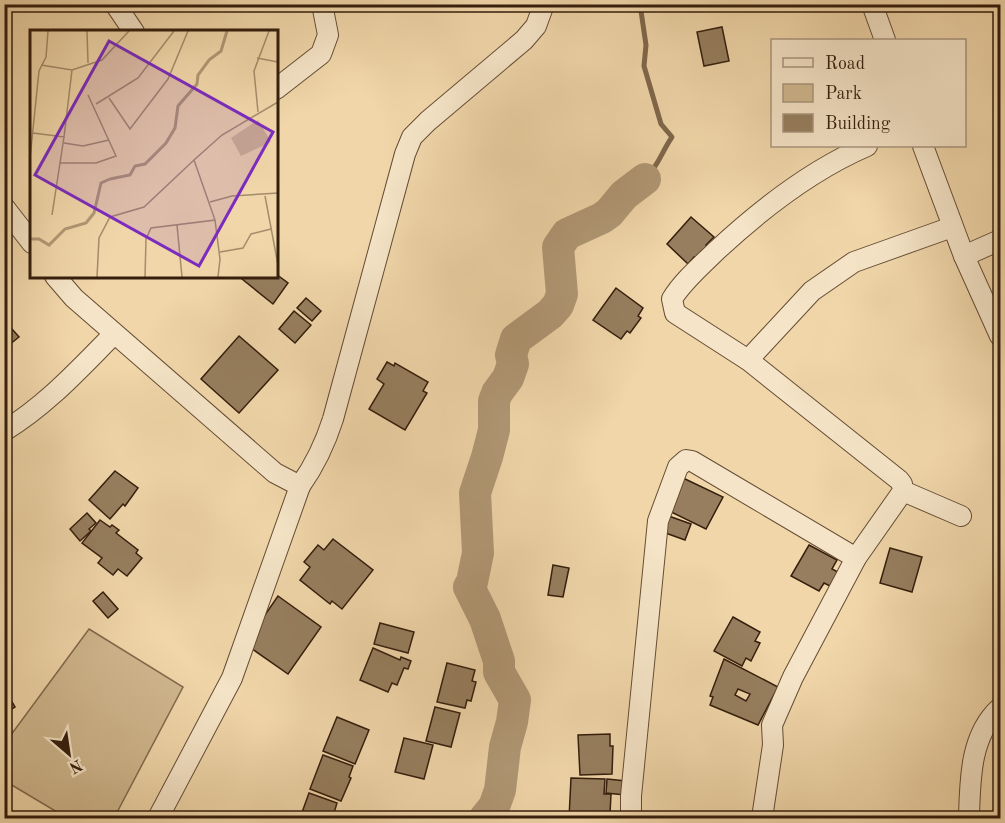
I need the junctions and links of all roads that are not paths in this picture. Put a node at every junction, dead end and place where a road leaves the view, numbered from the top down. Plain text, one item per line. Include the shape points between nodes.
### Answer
1 (115, 4) edge
2 (322, 4) edge
3 (544, 4) edge
4 (872, 4) edge
5 (133, 30) edge
6 (885, 39) edge
7 (278, 86) edge
8 (865, 147) edge
9 (923, 147) edge
10 (4, 207) edge
11 (952, 226) junction
12 (30, 240) edge
13 (1000, 240) edge
14 (964, 256) junction
15 (57, 278) edge
16 (114, 333) junction
17 (1000, 336) edge
18 (748, 360) junction
19 (4, 431) edge
20 (300, 486) junction
21 (903, 491) junction
22 (961, 516) dead end
23 (856, 558) junction
24 (1000, 708) edge
25 (158, 819) edge
26 (631, 819) edge
27 (762, 819) edge
28 (969, 819) edge

1 - 5 street
2 - 7 street via 328,35 321,54
3 - 20 street via 537,26 524,40 412,137 326,442
4 - 6 street
8 - 18 street via 816,173 752,218 702,264 672,299 675,313
9 - 11 street
10 - 12 street
11 - 14 street
11 - 18 street via 854,262 812,291
13 - 14 street
14 - 17 street
15 - 16 street
16 - 19 street via 70,379 27,417
16 - 20 street via 275,473
18 - 21 street via 899,480
20 - 25 street via 232,678
21 - 22 street
21 - 23 street
23 - 26 street via 692,461 686,460 678,467 658,521
23 - 27 street via 772,725 773,745
24 - 28 street via 978,740 970,782

